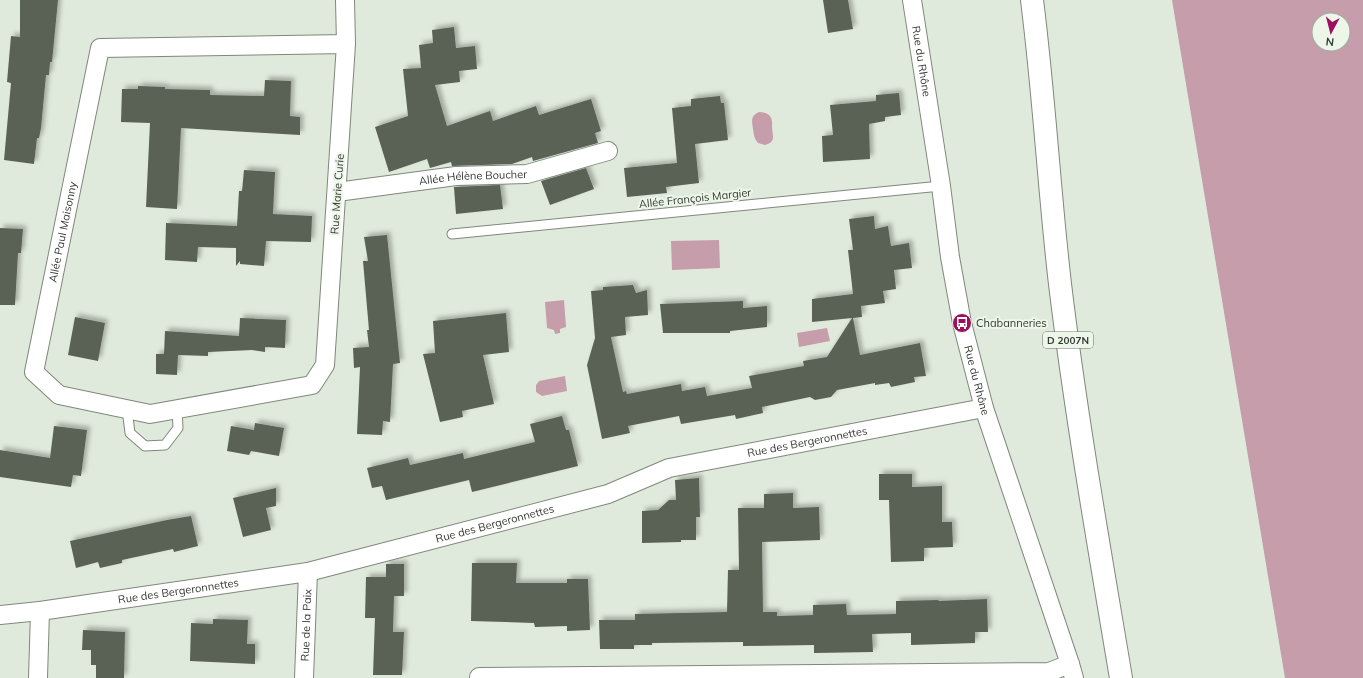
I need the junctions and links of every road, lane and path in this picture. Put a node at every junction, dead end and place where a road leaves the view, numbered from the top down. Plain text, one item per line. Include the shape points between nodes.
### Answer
1 (345, 0) edge
2 (912, 0) edge
3 (1032, 0) edge
4 (346, 44) junction
5 (608, 150) dead end
6 (941, 186) junction
7 (337, 192) junction
8 (452, 234) dead end
9 (312, 385) joint
10 (984, 408) junction
11 (126, 409) junction
12 (177, 409) junction
13 (308, 572) junction
14 (40, 611) junction
15 (0, 615) edge
16 (1072, 671) edge
17 (717, 676) edge
18 (38, 678) edge
19 (304, 678) edge
20 (479, 678) edge
21 (1121, 678) edge

1 - 4 street, Rue Marie Curie
2 - 6 street, Rue du Rhône
3 - 21 main road, D 2007N via 1060,284 1091,500
4 - 7 street, Rue Marie Curie
4 - 11 street, Allée Paul Maisonny via 100,48 34,372 59,395
5 - 7 street, Allée Hélène Boucher via 527,174 456,176
6 - 8 lane, Allée François Margier
6 - 10 street, Rue du Rhône via 962,323
7 - 9 street, Rue Marie Curie via 325,365
9 - 12 street, Allée Paul Maisonny
10 - 13 street, Rue des Bergeronnettes via 669,468 608,494
10 - 16 street, Rue du Rhône
11 - 12 street, Allée Paul Maisonny via 150,414
11 - 12 lane via 130,433 145,446 165,445 178,428
13 - 14 street, Rue des Bergeronnettes
13 - 19 street, Rue de la Paix
14 - 15 street, Rue des Bergeronnettes
14 - 18 street
16 - 17 street
17 - 20 street

